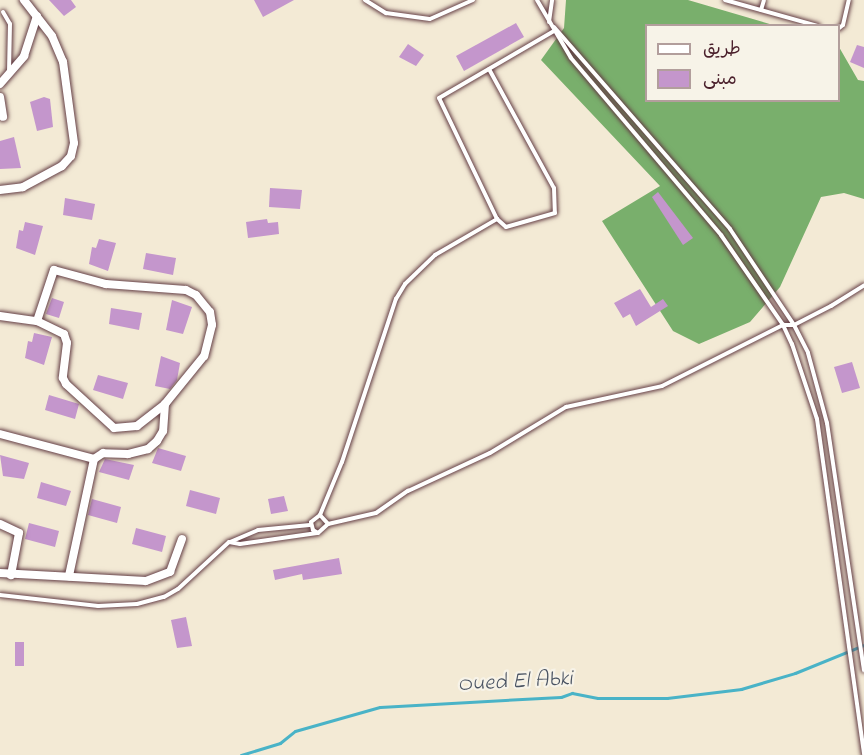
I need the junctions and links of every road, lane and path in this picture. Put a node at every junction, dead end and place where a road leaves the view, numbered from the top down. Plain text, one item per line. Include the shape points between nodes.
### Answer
1 (24, 0) edge
2 (365, 0) edge
3 (473, 0) edge
4 (537, 0) edge
5 (552, 0) edge
6 (725, 0) edge
7 (764, 0) edge
8 (849, 0) edge
9 (761, 10) junction
10 (3, 12) dead end
11 (37, 16) junction
12 (549, 22) junction
13 (811, 24) edge
14 (840, 27) edge
15 (554, 31) junction
16 (489, 69) junction
17 (9, 73) junction
18 (0, 84) edge
19 (0, 97) edge
20 (3, 117) dead end
21 (0, 190) edge
22 (497, 219) junction
23 (864, 285) edge
24 (0, 316) edge
25 (37, 321) junction
26 (783, 325) junction
27 (794, 325) junction
28 (165, 404) junction
29 (0, 434) edge
30 (94, 459) junction
31 (320, 515) junction
32 (0, 524) edge
33 (328, 524) junction
34 (310, 525) junction
35 (318, 533) junction
36 (182, 539) dead end
37 (229, 542) junction
38 (0, 573) edge
39 (10, 575) junction
40 (69, 576) junction
41 (0, 595) edge
42 (864, 670) edge
43 (864, 755) edge

1 - 11 street
2 - 3 lane via 386,13 430,19
4 - 12 lane
5 - 12 lane
6 - 9 lane
7 - 9 lane
8 - 14 lane
9 - 13 lane
10 - 17 lane via 10,24
11 - 17 street via 24,56
11 - 21 street via 52,36 63,62 74,143 71,156 40,179 23,187
12 - 15 lane
12 - 27 lane via 730,229
15 - 16 lane
15 - 26 lane via 570,58 721,235
16 - 22 lane via 439,98
16 - 22 lane via 554,188 555,213 506,227
17 - 18 street
19 - 20 street
22 - 31 lane via 435,255 405,284 396,299 357,420
23 - 27 lane
24 - 25 street
25 - 28 street via 64,334 67,343 63,378 105,423 114,428 137,426
25 - 28 street via 54,270 106,284 169,287 196,295 210,312 209,343 194,373
26 - 27 lane
26 - 33 lane via 662,386 566,407 490,453 408,491 376,513
26 - 43 lane via 817,419
27 - 42 lane via 816,375 823,404
28 - 30 street via 163,431 148,449 128,454 103,453
29 - 30 street
30 - 40 street
31 - 33 lane
31 - 34 lane
32 - 39 street via 19,533
33 - 35 lane via 324,532
34 - 35 lane
34 - 37 lane via 258,530
35 - 37 lane via 240,544
36 - 40 street via 176,565 161,577 146,581
37 - 41 lane via 178,589 152,601 98,606
38 - 39 street
39 - 40 street

